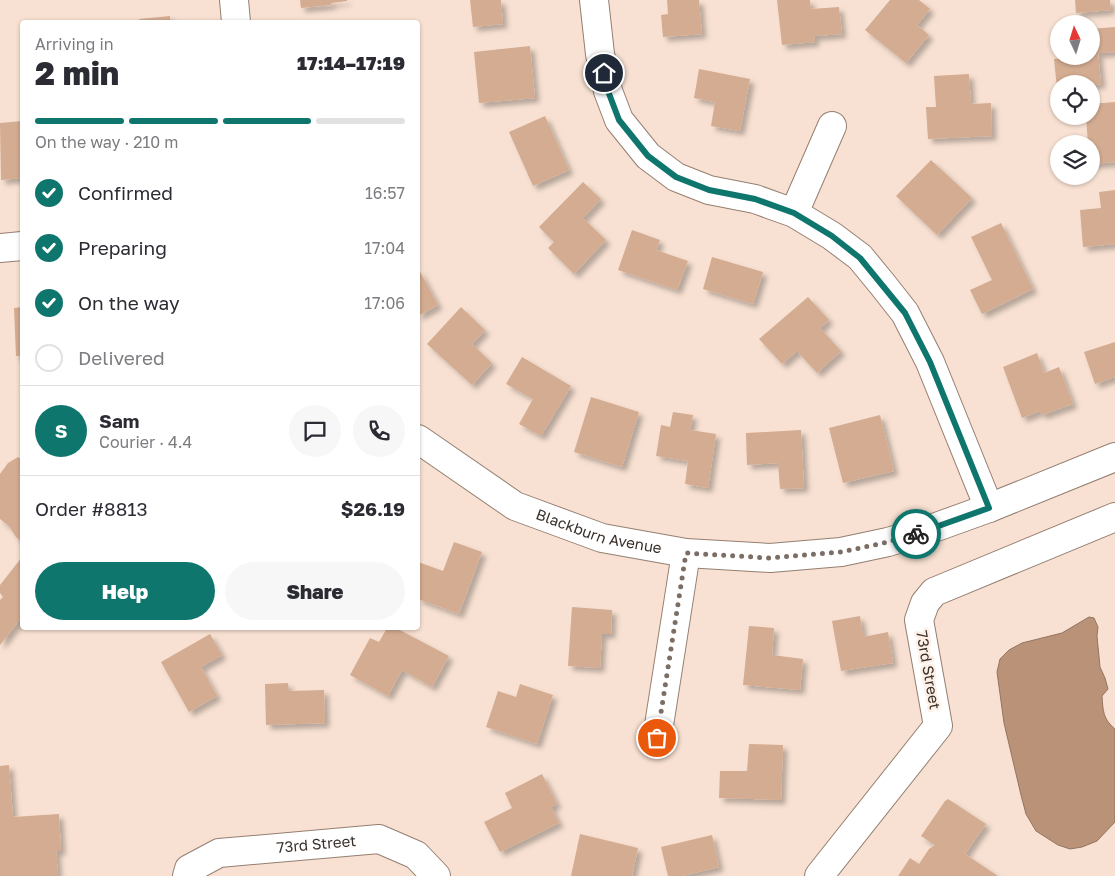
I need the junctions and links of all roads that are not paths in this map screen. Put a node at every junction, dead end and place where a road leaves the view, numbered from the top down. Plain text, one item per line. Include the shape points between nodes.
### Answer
1 (234, 0) edge
2 (594, 0) edge
3 (236, 20) edge
4 (832, 126) dead end
5 (794, 213) junction
6 (20, 246) edge
7 (0, 248) edge
8 (420, 441) edge
9 (1115, 457) edge
10 (989, 508) junction
11 (1115, 517) edge
12 (686, 553) junction
13 (657, 738) dead end
14 (188, 873) edge
15 (436, 876) edge
16 (819, 876) edge

1 - 3 street
2 - 5 street via 608,91 619,120 648,156 676,177 709,190 755,199
4 - 5 street
5 - 10 street via 860,258 905,313 930,362
6 - 7 street
8 - 12 street, Blackburn Avenue via 515,506 602,538
9 - 10 street, Blackburn Avenue
10 - 12 street, Blackburn Avenue via 888,542 841,552 770,558
11 - 16 street, 73rd Street via 934,592 919,620 938,726
12 - 13 street
14 - 15 street, 73rd Street via 219,853 379,839 416,855

